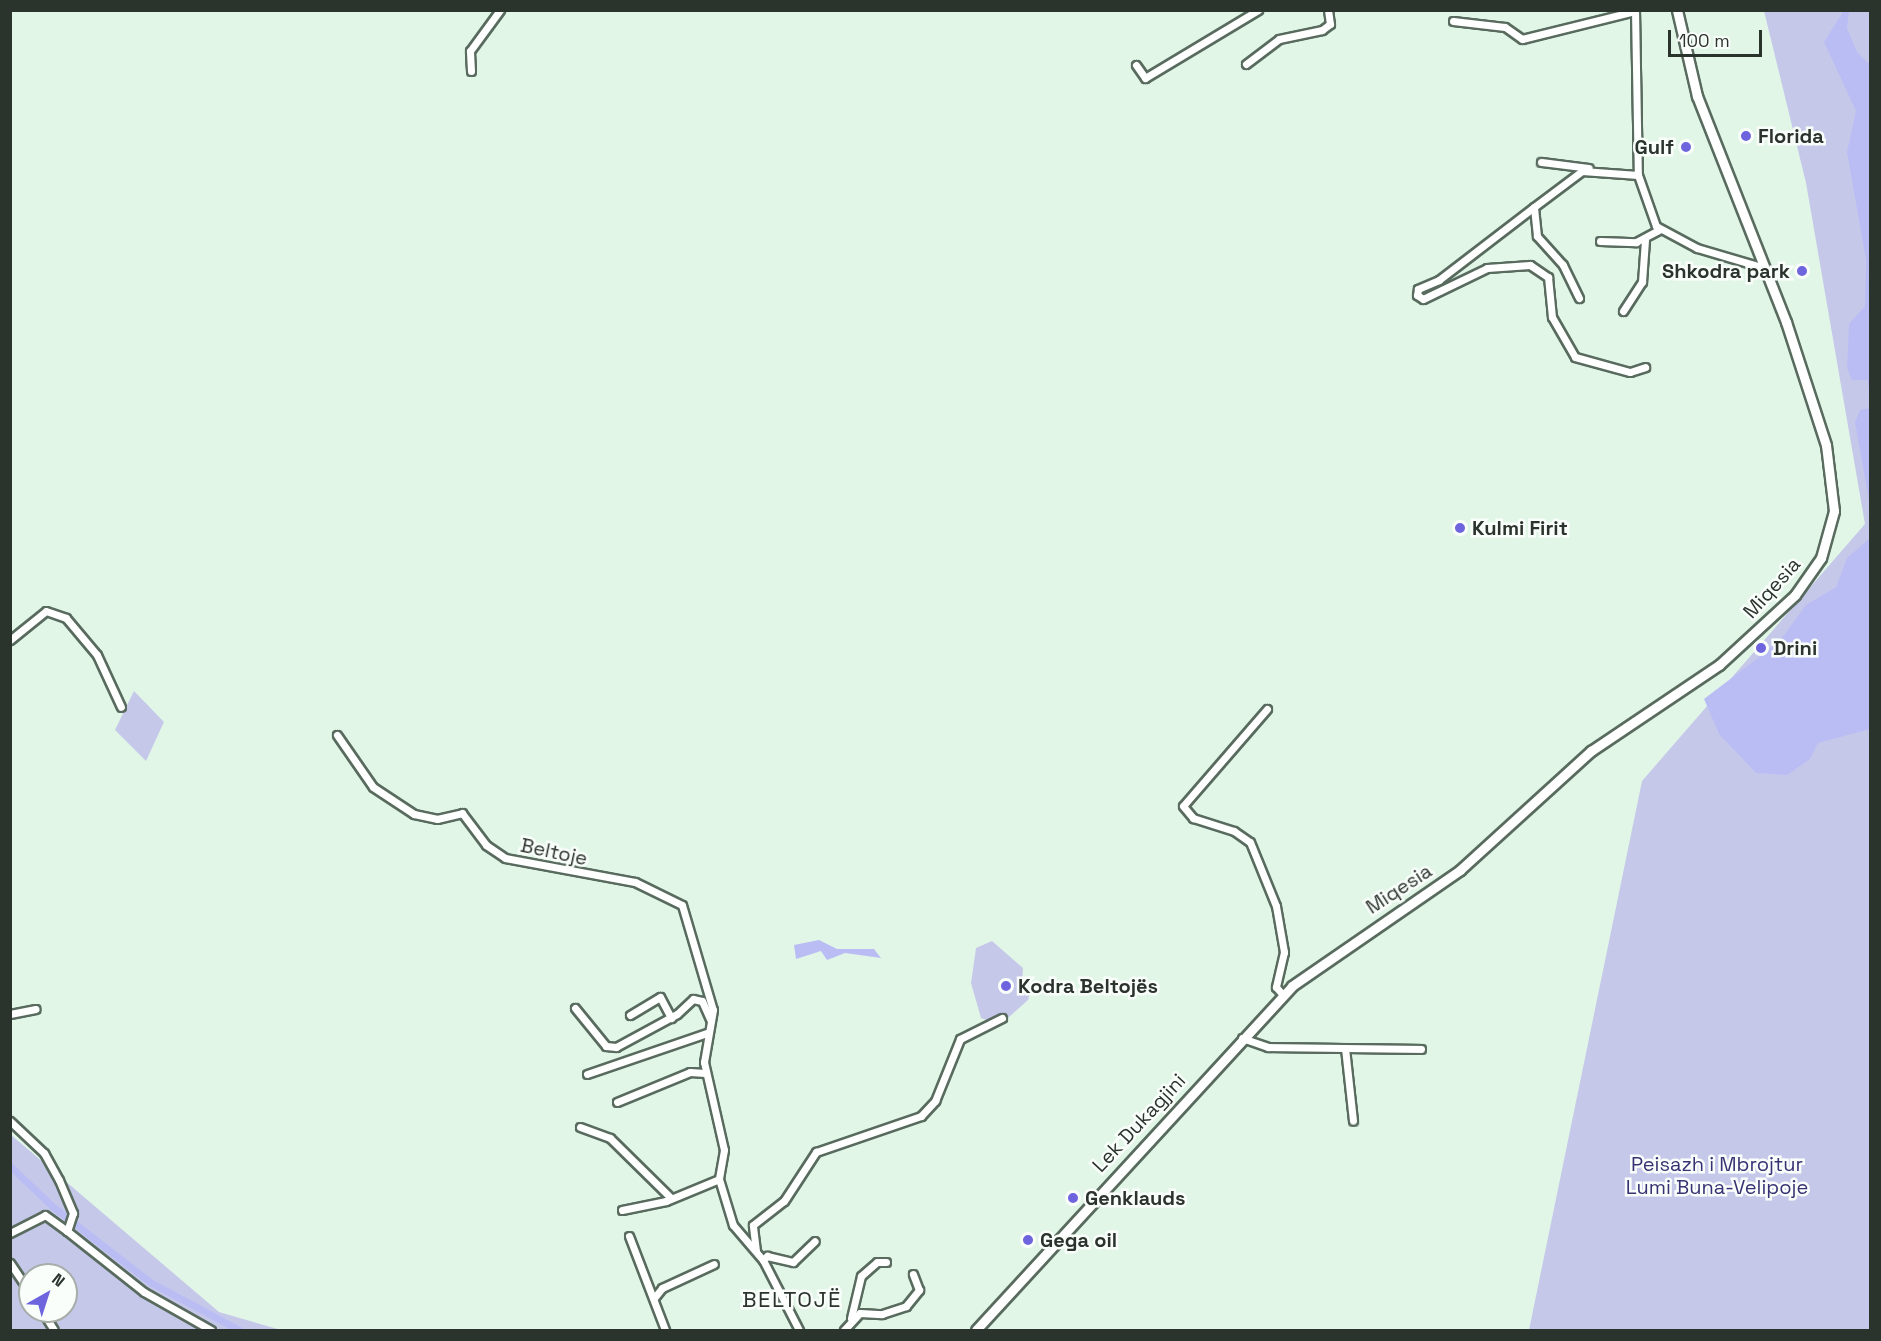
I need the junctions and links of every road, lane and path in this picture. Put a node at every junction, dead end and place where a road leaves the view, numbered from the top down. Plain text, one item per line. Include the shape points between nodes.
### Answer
1 (500, 10) edge
2 (1258, 10) edge
3 (1328, 10) edge
4 (1677, 10) edge
5 (1635, 11) edge
6 (1453, 21) dead end
7 (1246, 64) dead end
8 (1136, 65) dead end
9 (471, 71) dead end
10 (1541, 162) dead end
11 (1599, 169) junction
12 (1638, 175) junction
13 (1534, 207) junction
14 (1659, 230) junction
15 (1645, 240) junction
16 (1600, 241) dead end
17 (1765, 268) junction
18 (1579, 298) dead end
19 (1623, 310) dead end
20 (1645, 367) dead end
21 (10, 640) edge
22 (121, 707) dead end
23 (1267, 709) dead end
24 (337, 735) dead end
25 (1347, 944) joint
26 (1283, 995) junction
27 (575, 1008) dead end
28 (36, 1009) dead end
29 (10, 1014) edge
30 (630, 1015) dead end
31 (671, 1018) junction
32 (710, 1018) junction
33 (1002, 1018) dead end
34 (707, 1033) junction
35 (1242, 1038) junction
36 (1345, 1048) junction
37 (1421, 1049) dead end
38 (705, 1073) junction
39 (587, 1074) dead end
40 (617, 1102) dead end
41 (10, 1121) edge
42 (1353, 1121) dead end
43 (580, 1127) dead end
44 (719, 1179) junction
45 (669, 1196) junction
46 (622, 1210) dead end
47 (68, 1229) junction
48 (10, 1233) edge
49 (629, 1236) dead end
50 (815, 1241) dead end
51 (760, 1258) junction
52 (886, 1262) dead end
53 (714, 1264) dead end
54 (913, 1274) dead end
55 (654, 1298) junction
56 (851, 1318) junction
57 (211, 1330) edge
58 (665, 1330) edge
59 (799, 1330) edge
60 (844, 1330) edge
61 (976, 1330) edge

1 - 9 street via 470,51
2 - 8 street via 1145,78
3 - 7 street via 1330,24 1322,30 1279,39
4 - 17 main road, Miqesia via 1697,96
5 - 6 street via 1522,39 1505,27
5 - 12 street
10 - 11 street
11 - 12 street
11 - 13 street via 1577,174
12 - 14 street
13 - 18 street via 1537,236 1563,265
13 - 20 street via 1439,280 1418,289 1417,295 1423,299 1487,268 1530,265 1548,277 1552,317 1570,353 1630,372
14 - 15 street
14 - 17 street via 1728,259
15 - 16 street
15 - 19 street via 1642,282
17 - 25 main road, Miqesia via 1831,465 1831,532 1816,568 1795,595 1719,665 1576,763 1450,876
21 - 22 street via 46,611 66,618 97,655
23 - 26 street via 1183,806 1193,818 1234,831 1250,842 1276,906 1284,952 1276,987
24 - 32 street, Beltoje via 381,793 426,819 462,813 486,845 505,858 635,882 676,899 689,920 700,980 712,1005
25 - 26 main road, Lek Dukagjini
26 - 35 main road, Lek Dukagjini
27 - 31 street via 606,1046 616,1047
28 - 29 street
30 - 31 street via 660,997
31 - 32 street via 697,998
32 - 34 street, Beltoje
33 - 51 street via 960,1039 935,1101 921,1116 816,1152 784,1201 753,1225
34 - 38 street, Beltoje
34 - 39 street
35 - 36 street via 1268,1047
35 - 61 main road, Lek Dukagjini
36 - 37 street
36 - 42 street
38 - 40 street via 690,1072
38 - 44 street, Beltoje via 724,1150
41 - 47 street via 48,1159 74,1218
43 - 45 street via 610,1138
44 - 45 street
44 - 51 street, Beltoje via 733,1225
45 - 46 street
47 - 48 street via 45,1215
47 - 57 street via 180,1314
49 - 55 street
50 - 51 street via 793,1262
51 - 59 street
52 - 56 street via 877,1262 861,1276
53 - 55 street via 662,1288
54 - 56 street via 919,1290 906,1306
55 - 58 street
56 - 60 street

